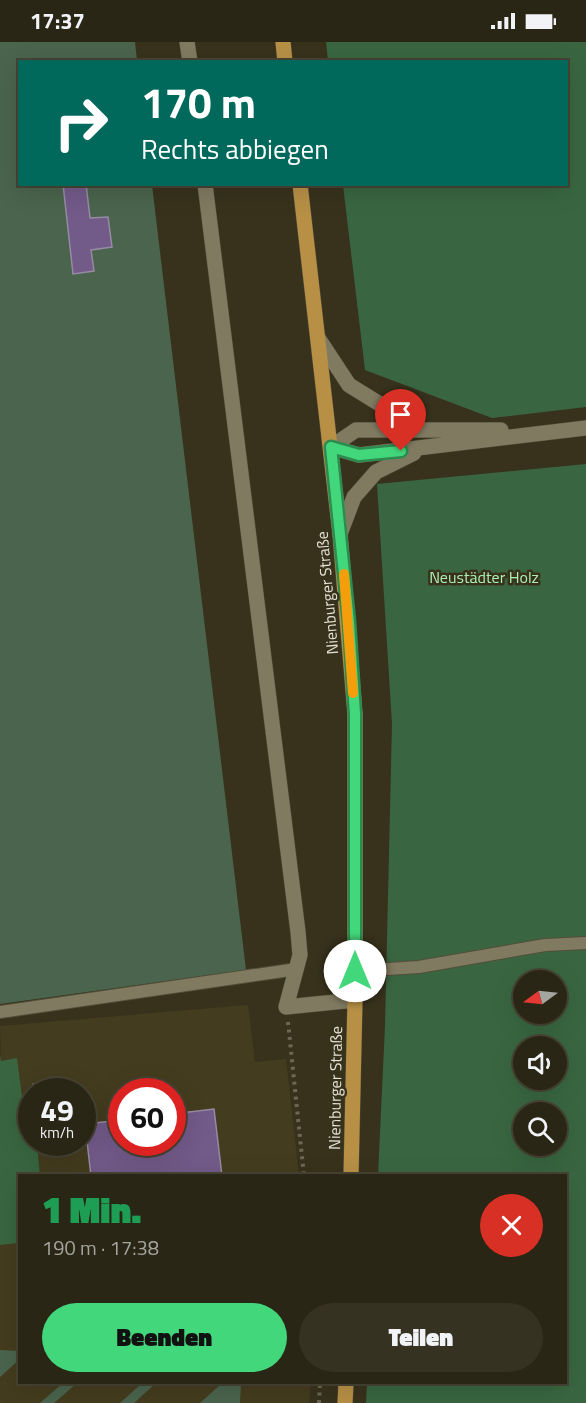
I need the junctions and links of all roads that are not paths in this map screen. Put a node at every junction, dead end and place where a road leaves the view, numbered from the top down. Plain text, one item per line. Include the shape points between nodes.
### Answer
1 (187, 42) edge
2 (283, 42) edge
3 (190, 60) edge
4 (285, 60) edge
5 (205, 186) edge
6 (300, 186) edge
7 (318, 338) junction
8 (586, 428) edge
9 (420, 429) junction
10 (552, 431) junction
11 (331, 447) junction
12 (422, 449) junction
13 (340, 534) junction
14 (586, 943) edge
15 (297, 969) junction
16 (355, 971) junction
17 (354, 1000) junction
18 (0, 1012) edge
19 (351, 1174) edge
20 (346, 1384) edge
21 (345, 1403) edge

1 - 3 street
2 - 4 main road
5 - 15 street via 298,932
6 - 7 main road, Nienburger Straße
7 - 9 street via 349,386
7 - 11 main road, Nienburger Straße
8 - 10 street
9 - 10 street
9 - 11 street via 356,430
10 - 12 street
11 - 12 street via 359,455
11 - 13 main road, Nienburger Straße
12 - 13 street via 376,472 354,497
13 - 16 main road, Nienburger Straße via 355,714
14 - 16 lane via 545,945 419,967
15 - 17 street, Nienburger Straße via 286,1007
15 - 18 lane
16 - 17 main road, Nienburger Straße
17 - 19 main road, Nienburger Straße
20 - 21 main road

